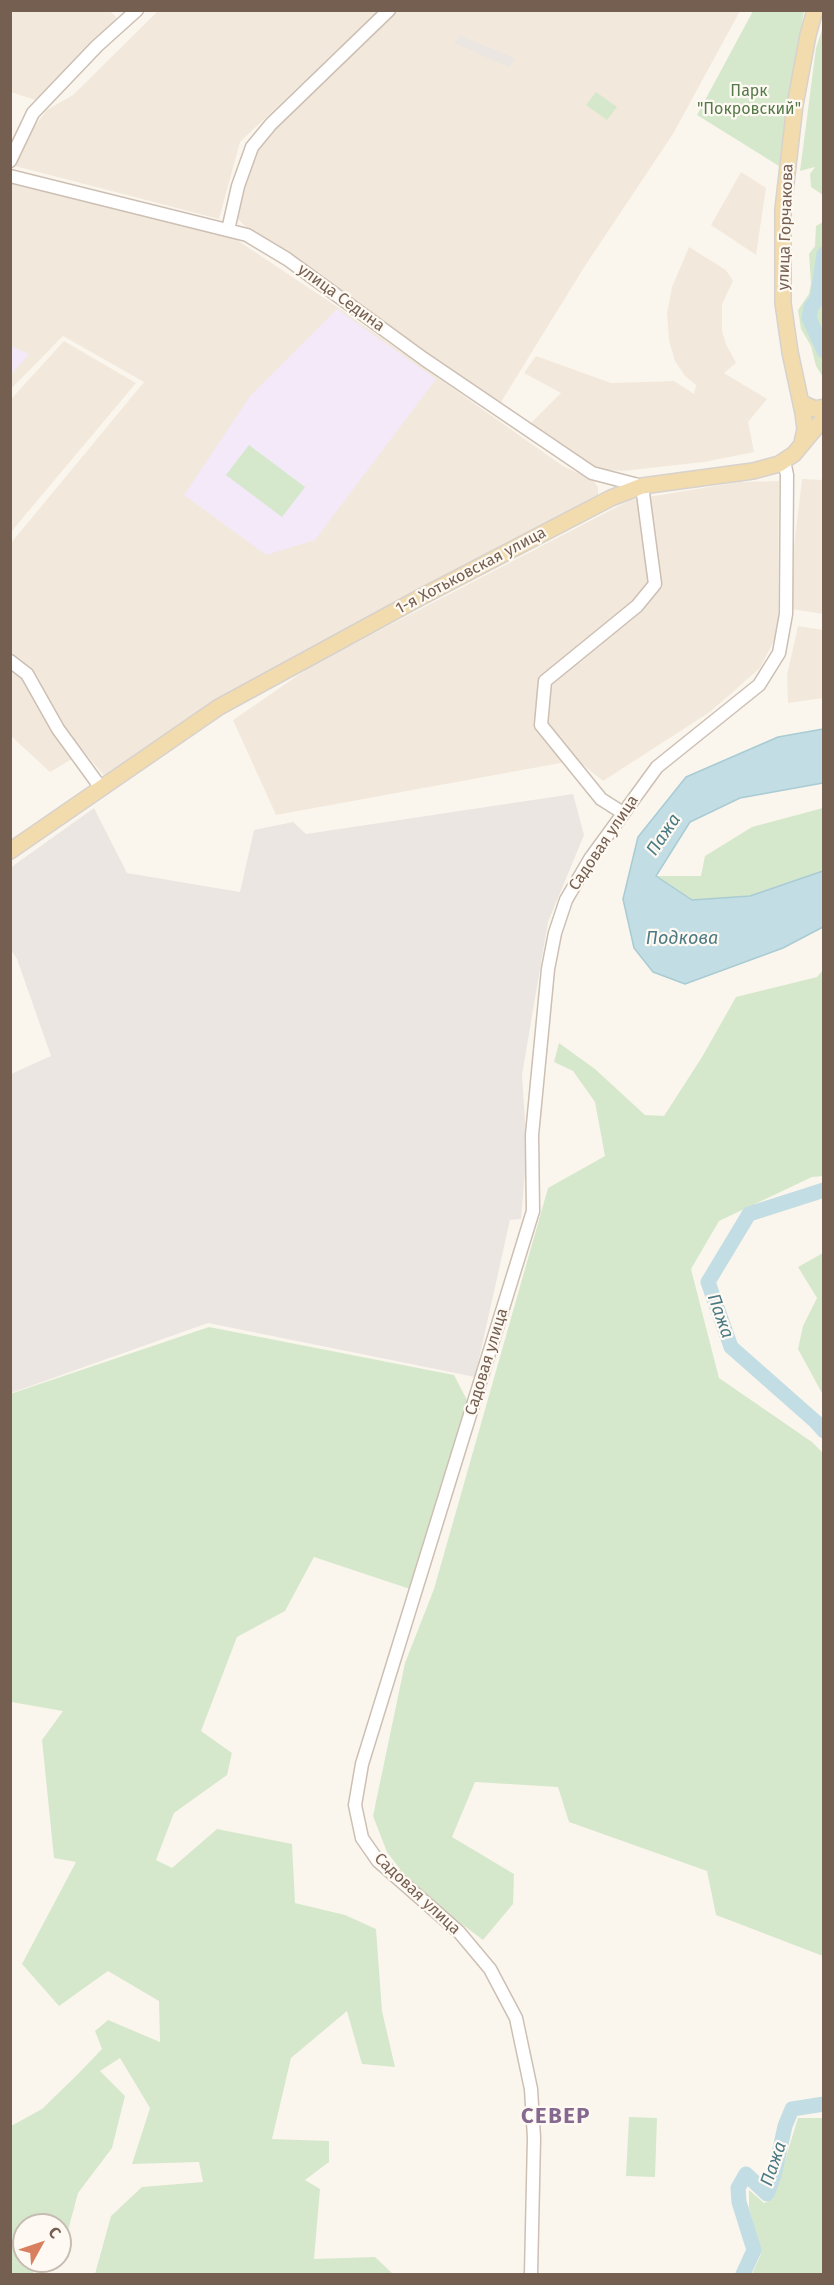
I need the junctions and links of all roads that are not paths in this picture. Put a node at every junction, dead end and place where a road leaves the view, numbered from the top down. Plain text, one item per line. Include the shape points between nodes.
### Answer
1 (137, 10) edge
2 (389, 10) edge
3 (816, 10) edge
4 (10, 161) edge
5 (10, 176) edge
6 (228, 230) junction
7 (802, 404) junction
8 (824, 407) edge
9 (824, 418) edge
10 (802, 443) junction
11 (784, 461) junction
12 (642, 486) junction
13 (10, 661) edge
14 (101, 788) junction
15 (623, 813) junction
16 (10, 851) edge
17 (531, 2274) edge

1 - 4 street via 33,113
2 - 6 street via 252,147
3 - 7 main road, улица Горчакова via 795,105 783,209 783,303
5 - 6 street, улица Седина
6 - 12 street, улица Седина via 247,235 288,259 424,359 592,473
7 - 8 main road via 815,409
7 - 10 main road, улица Горчакова
9 - 10 main road, 1-я Хотьковская улица
10 - 11 main road, 1-я Хотьковская улица
11 - 12 main road, 1-я Хотьковская улица via 753,471
11 - 15 street, Садовая улица via 786,614 779,653 759,685 657,767
12 - 14 main road, 1-я Хотьковская улица via 610,498 242,693
12 - 15 street via 655,584 637,606 545,681 541,725 601,799
13 - 14 street via 27,674 58,729
14 - 16 main road, 1-я Хотьковская улица
15 - 17 street, Садовая улица via 590,859 567,900 555,933 532,1135 533,1211 362,1764 355,1805 362,1838 378,1861 459,1932 490,1969 516,2018 531,2089 534,2138

